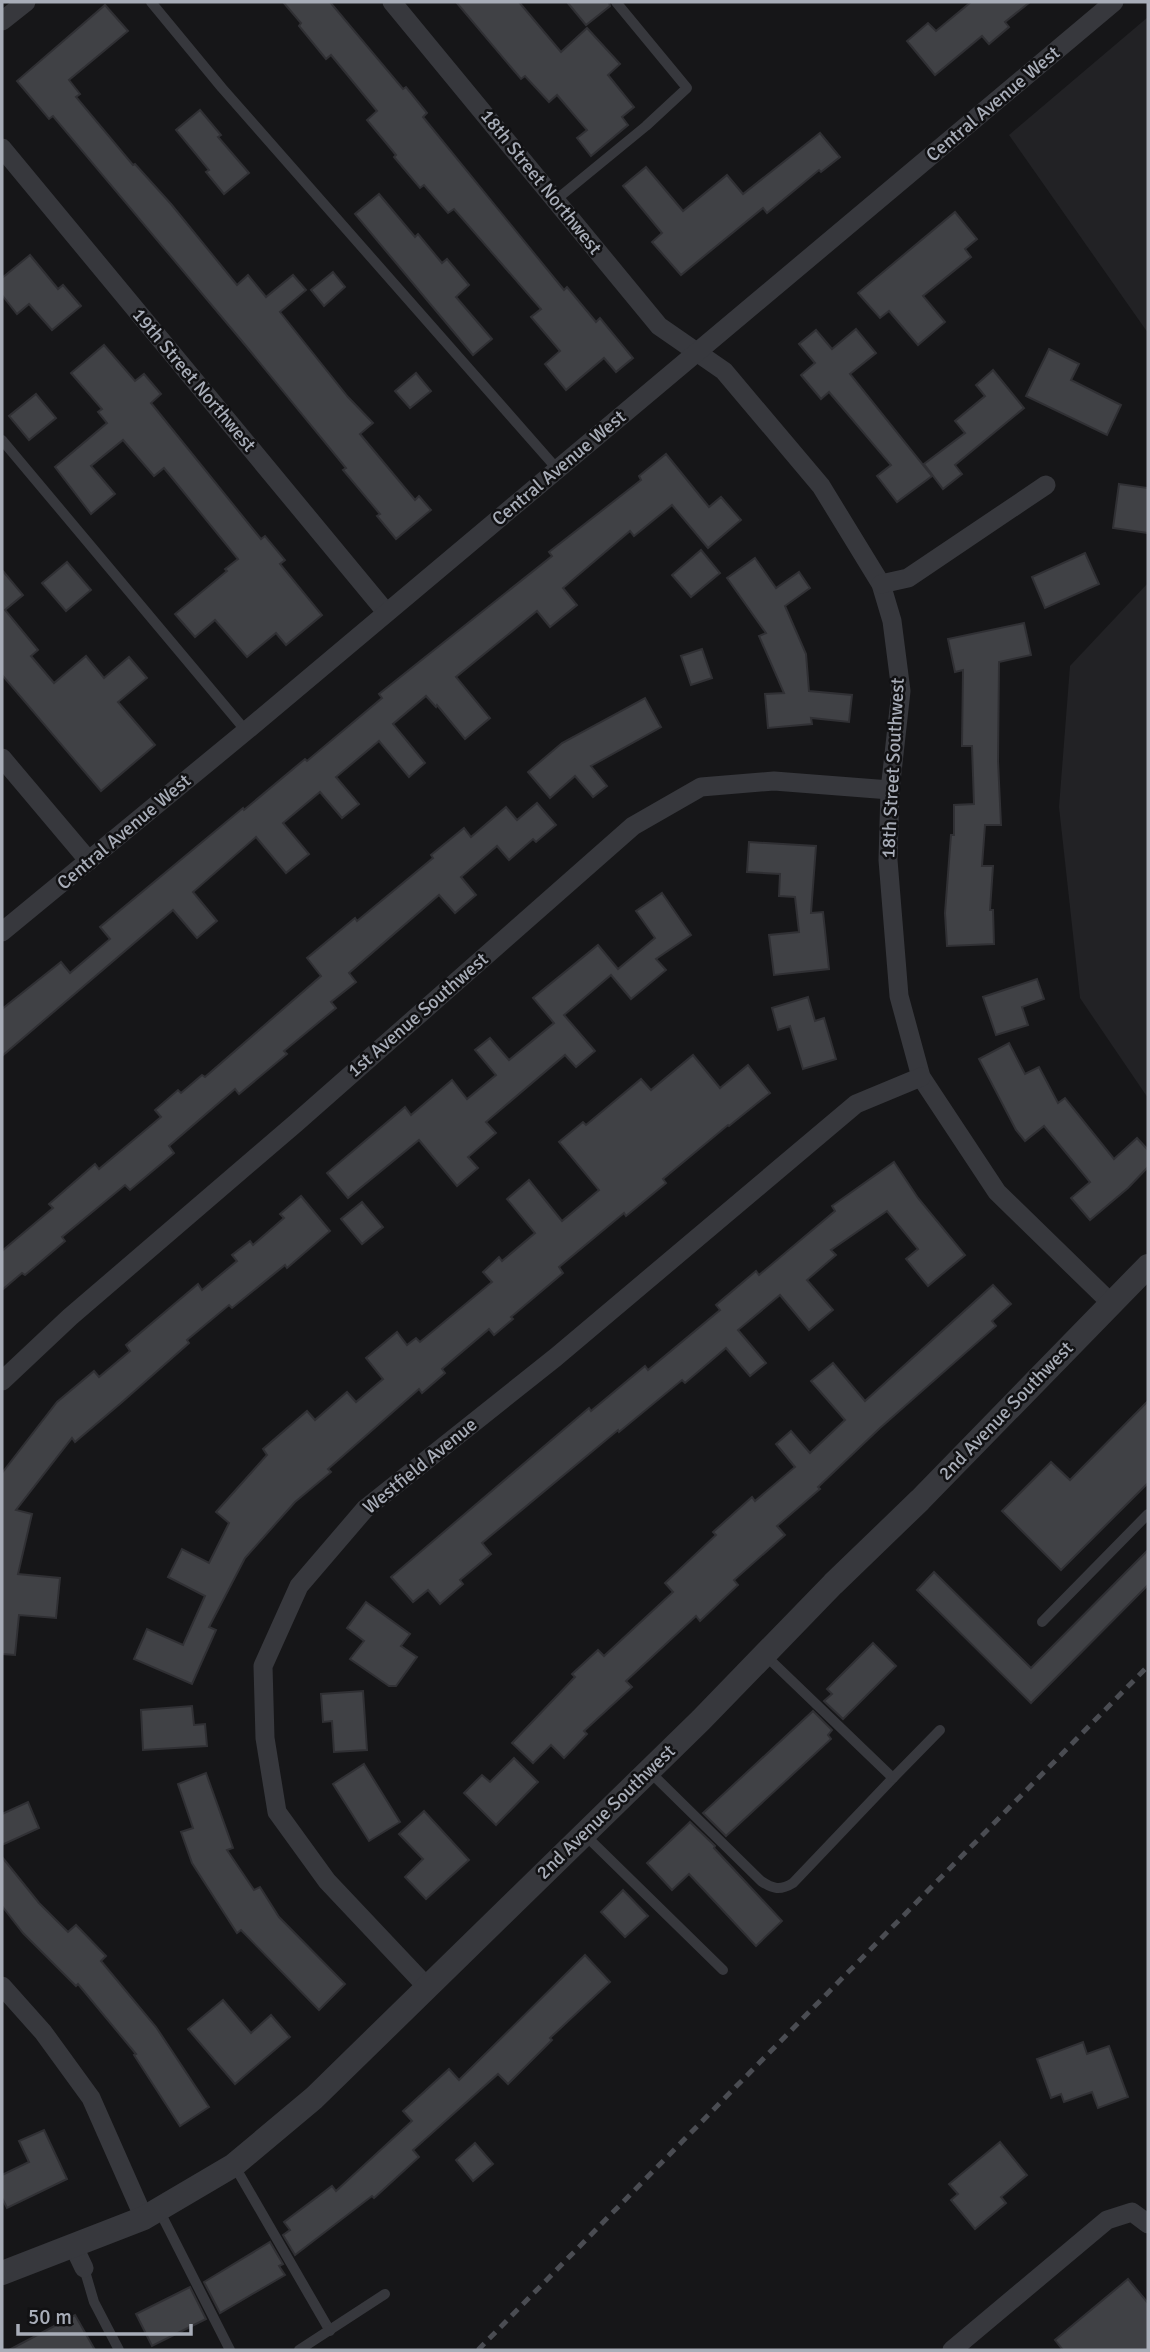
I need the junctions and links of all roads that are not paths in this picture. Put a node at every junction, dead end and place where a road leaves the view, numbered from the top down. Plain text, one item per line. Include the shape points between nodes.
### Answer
1 (26, 2) edge
2 (152, 2) edge
3 (392, 2) edge
4 (616, 2) edge
5 (1114, 2) edge
6 (2, 21) edge
7 (2, 148) edge
8 (556, 200) junction
9 (699, 351) junction
10 (2, 440) edge
11 (558, 470) junction
12 (1046, 485) dead end
13 (881, 584) junction
14 (386, 612) junction
15 (246, 731) junction
16 (2, 758) edge
17 (890, 790) junction
18 (89, 861) junction
19 (2, 932) edge
20 (921, 1077) junction
21 (1148, 1266) edge
22 (1111, 1303) junction
23 (2, 1381) edge
24 (1148, 1514) edge
25 (1042, 1622) dead end
26 (764, 1654) junction
27 (940, 1730) dead end
28 (649, 1771) junction
29 (893, 1778) junction
30 (584, 1834) junction
31 (723, 1970) dead end
32 (2, 1986) edge
33 (428, 1988) junction
34 (234, 2165) junction
35 (151, 2213) junction
36 (1148, 2224) edge
37 (73, 2245) junction
38 (84, 2269) joint
39 (2, 2273) edge
40 (385, 2294) dead end
41 (330, 2331) junction
42 (119, 2350) edge
43 (230, 2350) edge
44 (299, 2350) edge
45 (952, 2350) edge

1 - 6 street
2 - 11 lane
3 - 8 street, 18th Street Northwest
4 - 8 lane via 687,88
5 - 9 street, Central Avenue West
7 - 14 street, 19th Street Northwest
8 - 9 street, 18th Street Northwest via 659,326
9 - 11 street, Central Avenue West
9 - 13 street, 18th Street Southwest via 724,370 821,486
10 - 15 lane
11 - 14 street, Central Avenue West
12 - 13 street via 908,578
13 - 17 street, 18th Street Southwest via 892,621 901,691
14 - 15 street, Central Avenue West
15 - 18 street, Central Avenue West
16 - 18 street
17 - 20 street, 18th Street Southwest via 888,860 899,996
17 - 23 street, 1st Avenue Southwest via 774,781 701,787 633,825
18 - 19 street, Central Avenue West
20 - 22 street, 18th Street Southwest via 997,1192
20 - 33 street, Westfield Avenue via 856,1104 556,1357 365,1509 299,1586 264,1666 265,1738 277,1812 327,1881
21 - 22 street, 2nd Avenue Southwest
22 - 26 street, 2nd Avenue Southwest
24 - 25 lane
26 - 28 street, 2nd Avenue Southwest
26 - 29 lane
27 - 29 lane
28 - 29 lane via 761,1881 783,1889
28 - 30 street, 2nd Avenue Southwest
30 - 31 lane
30 - 33 street, 2nd Avenue Southwest
32 - 35 street via 91,2098
33 - 34 street, 2nd Avenue Southwest via 314,2098
34 - 35 street, 2nd Avenue Southwest
34 - 41 lane
35 - 37 street, 2nd Avenue Southwest
35 - 43 lane
36 - 45 street via 1132,2212 1107,2220
37 - 38 street
37 - 39 street, 2nd Avenue Southwest
38 - 42 lane via 94,2302
40 - 41 lane
41 - 44 lane

